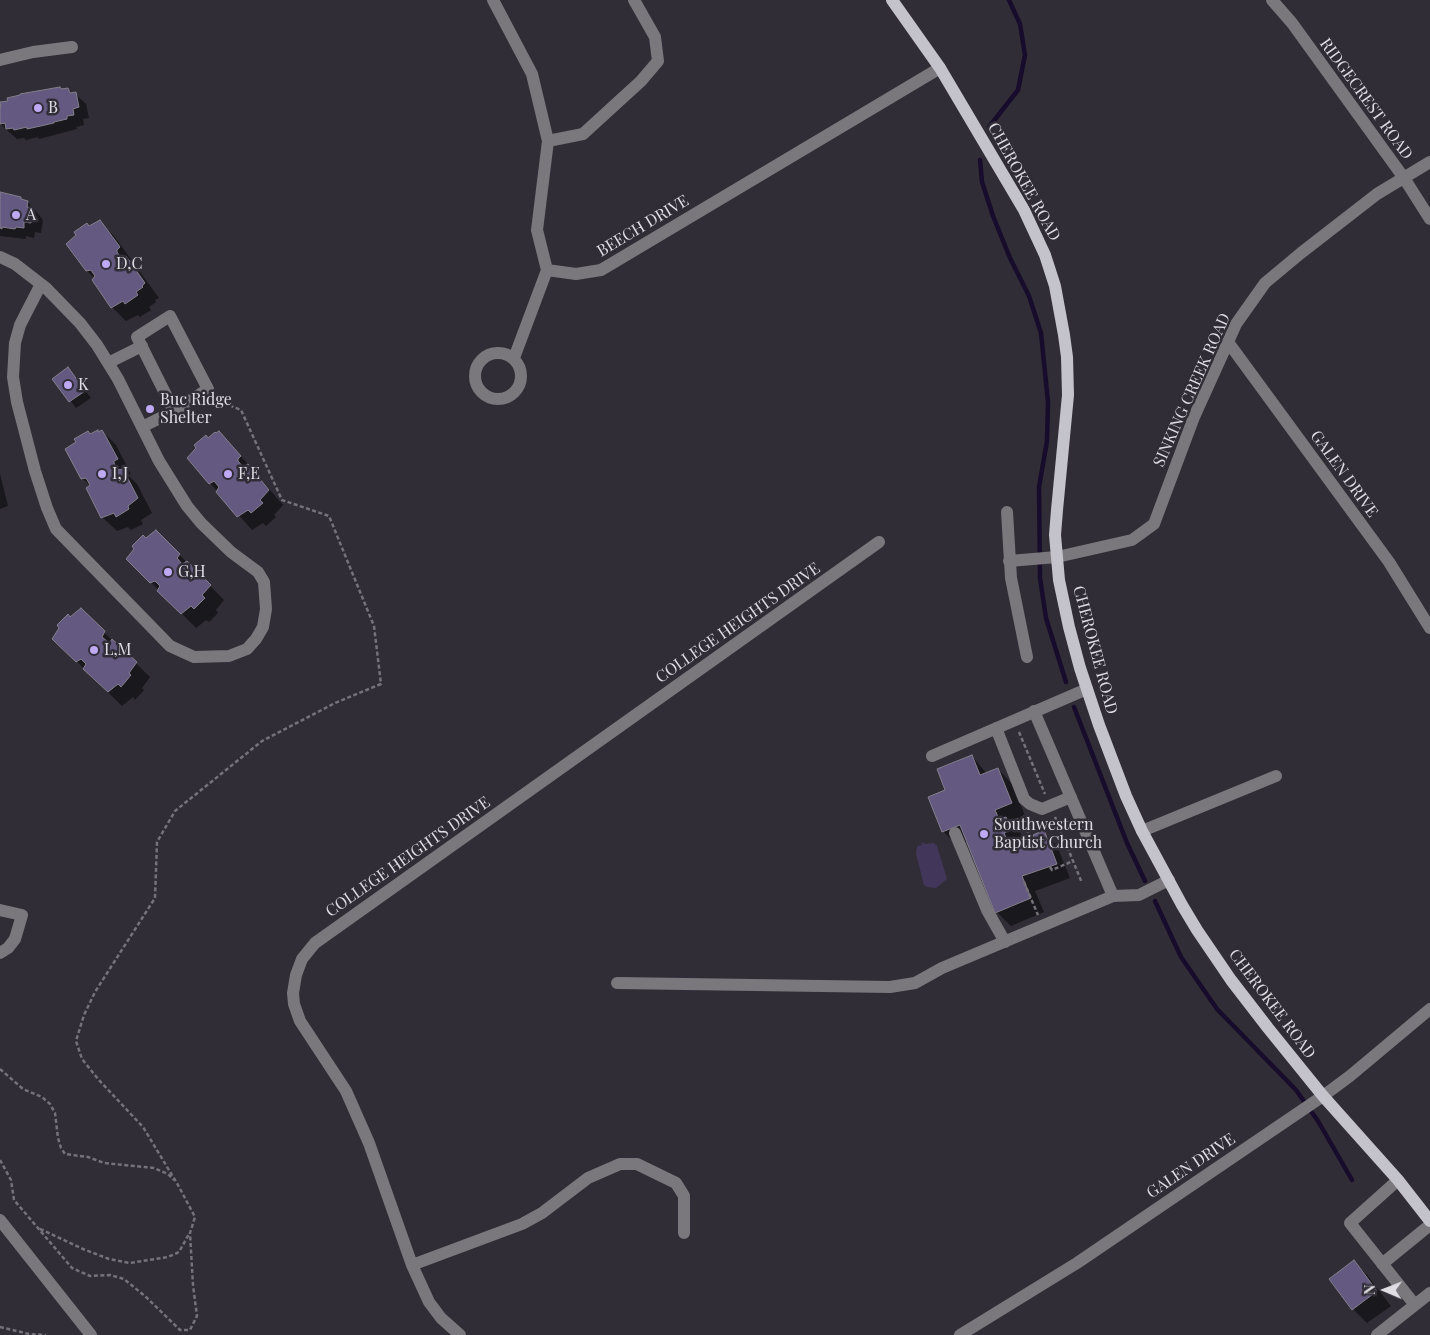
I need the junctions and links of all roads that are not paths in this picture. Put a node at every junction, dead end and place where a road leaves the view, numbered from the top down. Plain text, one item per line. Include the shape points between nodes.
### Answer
1 (493, 0) edge
2 (634, 0) edge
3 (892, 0) edge
4 (1272, 0) edge
5 (72, 47) dead end
6 (0, 60) edge
7 (940, 68) junction
8 (548, 142) junction
9 (1430, 162) edge
10 (1404, 178) junction
11 (1430, 219) edge
12 (0, 257) edge
13 (547, 270) junction
14 (42, 284) junction
15 (1228, 342) junction
16 (142, 346) junction
17 (514, 358) dead end
18 (108, 363) junction
19 (174, 411) junction
20 (142, 427) junction
21 (1007, 512) dead end
22 (879, 542) dead end
23 (1056, 557) junction
24 (1009, 561) junction
25 (1430, 628) edge
26 (1028, 658) dead end
27 (1087, 689) junction
28 (1034, 711) junction
29 (996, 728) junction
30 (932, 756) dead end
31 (1276, 776) dead end
32 (1071, 796) junction
33 (1142, 831) junction
34 (955, 833) dead end
35 (1169, 880) junction
36 (1113, 896) junction
37 (0, 910) edge
38 (1005, 942) junction
39 (0, 953) edge
40 (617, 983) dead end
41 (1430, 1009) edge
42 (1323, 1096) junction
43 (1398, 1180) junction
44 (0, 1220) edge
45 (1430, 1221) edge
46 (1430, 1225) edge
47 (684, 1233) dead end
48 (1382, 1264) junction
49 (412, 1265) junction
50 (1430, 1293) edge
51 (1414, 1305) junction
52 (1384, 1333) edge
53 (90, 1335) edge
54 (460, 1335) edge
55 (960, 1335) edge

1 - 8 street via 532,74
2 - 8 street via 655,37 658,62 583,134
3 - 7 main road, CHEROKEE ROAD
4 - 10 street, RIDGECREST ROAD
5 - 6 street
7 - 13 street, BEECH DRIVE via 601,270 576,274
7 - 23 main road, CHEROKEE ROAD via 1024,210 1055,286 1067,357 1068,395
8 - 13 street via 537,230
9 - 10 street, SINKING CREEK ROAD
10 - 11 street, RIDGECREST ROAD
10 - 15 street, SINKING CREEK ROAD via 1378,194 1265,283 1236,324
12 - 14 street
13 - 17 street
14 - 18 street via 80,323
14 - 20 street via 20,325 15,343 13,377 46,508 56,529 170,646 194,657 229,656 247,649 263,627 266,609 264,582 258,572 231,552 187,506
15 - 23 street, SINKING CREEK ROAD via 1194,417 1154,524 1132,540
15 - 25 street, GALEN DRIVE via 1389,562
16 - 18 street
16 - 19 street
16 - 19 street via 137,337 170,316 211,394
18 - 20 street
19 - 20 street
21 - 24 street
22 - 49 street, COLLEGE HEIGHTS DRIVE via 315,943 302,958 293,993 300,1021 351,1103 369,1143
23 - 24 street, SINKING CREEK ROAD
23 - 27 main road, CHEROKEE ROAD via 1069,627
24 - 26 street
27 - 28 street
27 - 33 main road, CHEROKEE ROAD
28 - 29 street
28 - 32 street
29 - 30 street
29 - 32 street via 1024,798 1030,804 1042,809
31 - 33 street
32 - 36 street
33 - 35 main road, CHEROKEE ROAD
34 - 38 street via 987,910
35 - 36 street via 1139,895
35 - 42 main road, CHEROKEE ROAD via 1197,930 1232,980
36 - 38 street
37 - 39 street via 22,915 15,939
38 - 40 street via 915,983 890,987
41 - 42 street, GALEN DRIVE
42 - 43 main road, CHEROKEE ROAD
42 - 55 street, GALEN DRIVE via 1077,1263
43 - 45 main road, CHEROKEE ROAD
43 - 48 street via 1350,1223
44 - 53 street
46 - 48 street
47 - 49 street via 684,1196 676,1183 637,1164 620,1164 588,1178 522,1224
48 - 51 street
49 - 54 street, COLLEGE HEIGHTS DRIVE via 429,1302
50 - 51 street
51 - 52 street

